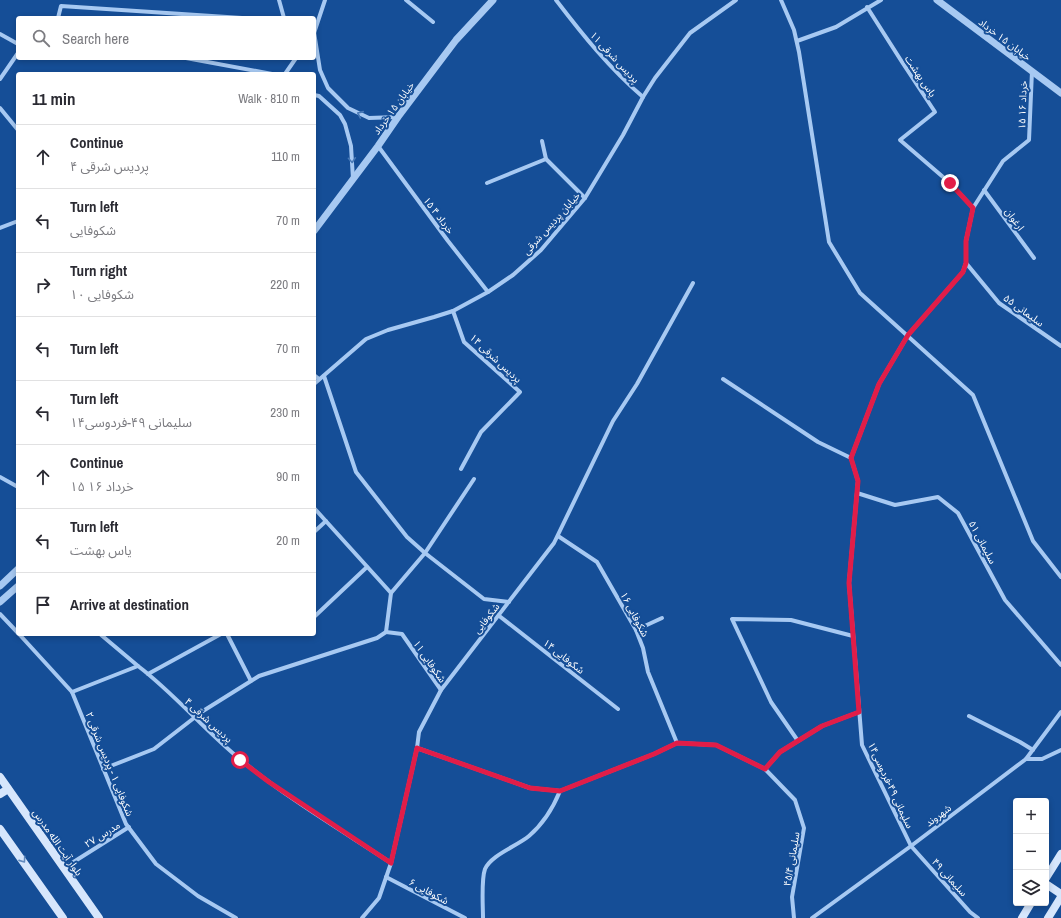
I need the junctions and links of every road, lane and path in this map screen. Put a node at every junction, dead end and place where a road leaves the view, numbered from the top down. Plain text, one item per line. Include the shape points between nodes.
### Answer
1 (279, 0) edge
2 (324, 0) edge
3 (406, 0) edge
4 (493, 0) edge
5 (556, 0) edge
6 (736, 0) edge
7 (781, 0) edge
8 (881, 0) edge
9 (937, 0) edge
10 (867, 7) junction
11 (58, 16) edge
12 (212, 16) edge
13 (283, 16) edge
14 (433, 22) dead end
15 (316, 26) edge
16 (0, 34) edge
17 (797, 41) junction
18 (16, 43) edge
19 (316, 45) edge
20 (16, 56) edge
21 (197, 60) edge
22 (294, 60) edge
23 (1032, 71) junction
24 (261, 72) edge
25 (286, 72) edge
26 (0, 79) edge
27 (1061, 93) edge
28 (316, 95) edge
29 (643, 97) junction
30 (0, 108) edge
31 (398, 117) junction
32 (16, 128) edge
33 (542, 142) dead end
34 (378, 146) junction
35 (546, 159) junction
36 (353, 179) junction
37 (487, 183) dead end
38 (984, 190) junction
39 (585, 198) junction
40 (973, 208) junction
41 (16, 222) edge
42 (0, 228) edge
43 (316, 228) edge
44 (1034, 258) dead end
45 (966, 263) junction
46 (693, 283) dead end
47 (488, 292) junction
48 (452, 311) junction
49 (908, 335) junction
50 (1061, 346) edge
51 (324, 376) junction
52 (316, 377) edge
53 (319, 379) junction
54 (723, 379) dead end
55 (316, 382) edge
56 (851, 458) junction
57 (460, 468) dead end
58 (0, 477) edge
59 (474, 479) dead end
60 (16, 487) edge
61 (857, 492) junction
62 (316, 510) edge
63 (326, 521) junction
64 (316, 530) edge
65 (558, 536) junction
66 (425, 553) junction
67 (367, 567) junction
68 (16, 571) edge
69 (1061, 577) edge
70 (0, 586) edge
71 (16, 588) edge
72 (391, 593) junction
73 (0, 602) edge
74 (509, 602) junction
75 (0, 614) edge
76 (316, 615) edge
77 (498, 615) junction
78 (662, 618) dead end
79 (636, 630) junction
80 (16, 632) edge
81 (386, 632) junction
82 (20, 636) edge
83 (102, 636) edge
84 (217, 636) edge
85 (228, 636) edge
86 (853, 636) junction
87 (1061, 665) edge
88 (138, 666) junction
89 (148, 674) junction
90 (251, 681) junction
91 (440, 690) junction
92 (72, 692) junction
93 (618, 709) dead end
94 (859, 712) junction
95 (1061, 712) edge
96 (969, 716) dead end
97 (193, 718) junction
98 (798, 741) junction
99 (677, 743) junction
100 (417, 748) junction
101 (1033, 750) junction
102 (1061, 750) edge
103 (1026, 759) junction
104 (104, 769) junction
105 (765, 769) junction
106 (0, 778) edge
107 (8, 789) junction
108 (560, 791) junction
109 (0, 794) edge
110 (129, 827) junction
111 (0, 829) edge
112 (911, 846) junction
113 (1061, 854) edge
114 (391, 863) junction
115 (64, 868) junction
116 (1049, 873) edge
117 (386, 878) junction
118 (1049, 886) edge
119 (1061, 894) edge
120 (1061, 897) edge
121 (1029, 906) edge
122 (64, 918) edge
123 (99, 918) edge
124 (236, 918) edge
125 (362, 918) edge
126 (465, 918) edge
127 (483, 918) edge
128 (794, 918) edge
129 (812, 918) edge
130 (978, 918) edge
131 (1022, 918) edge
132 (1048, 918) edge

1 - 13 street
2 - 15 street
3 - 14 street
4 - 31 street, خیابان ۱۵ خرداد via 456,40
5 - 29 street, پردیس شرقی ۱۱ via 625,82
6 - 29 street, خیابان پردیس شرقی via 690,33
7 - 17 street
8 - 10 street
9 - 23 street, خیابان ۱۵ خرداد
10 - 17 street via 836,27
10 - 40 street, یاس بهشت via 935,112 900,140 950,183
11 - 12 street via 61,6
16 - 18 street
17 - 49 street via 829,242 860,293
31 -> 19 street via 369,118 348,108 328,88 320,70
20 - 26 street
21 - 24 street
22 - 25 street
23 - 27 street, خیابان ۱۵ خرداد
23 - 38 street, ۱۵ خرداد ۱۶ via 1029,140 1003,160
28 -> 36 street via 340,115 345,124 351,146
29 - 39 street, خیابان پردیس شرقی
30 - 32 street
31 - 34 street, خیابان ۱۵ خرداد
33 - 35 street
34 - 36 street, خیابان ۱۵ خرداد
34 - 47 street, ۱۵ خرداد ۴
35 - 37 street
35 - 39 street
36 - 43 street, خیابان ۱۵ خرداد
38 - 40 street, ۱۵ خرداد ۱۶
38 - 44 street, ارغوان
39 - 47 street, خیابان پردیس شرقی via 541,250 513,275
40 - 45 street, ۱۵ خرداد ۱۶ via 966,241
41 - 42 street
45 - 49 street via 963,272
45 - 50 street, سلیمانی ۵۵ via 999,303
46 - 65 street, شکوفایی via 637,384 613,421
47 - 48 street, خیابان پردیس شرقی
48 - 51 street, خیابان پردیس شرقی via 366,339
48 - 57 street, پردیس شرقی ۱۴ via 464,342 520,392 481,432
49 - 56 street via 879,384
49 - 69 street via 973,395 1033,541
51 - 53 street, خیابان پردیس شرقی
51 - 66 street via 356,472 407,537
52 - 53 street
53 - 55 street, خیابان پردیس شرقی
54 - 56 street via 818,442
56 - 61 street, سلیمانی ۴۹-فردوسی۱۴ via 858,481
58 - 60 street
59 - 66 street
61 - 86 street, سلیمانی ۴۹-فردوسی۱۴ via 849,583
61 - 87 street, سلیمانی ۵۱ via 895,505 938,498 958,513 1005,600
62 - 63 street
63 - 64 street
63 - 67 street
65 - 74 street, شکوفایی
65 - 79 street, شکوفایی ۱۶ via 597,562
66 - 72 street
66 - 74 street via 484,599
67 - 72 street
67 - 76 street
68 - 70 street
71 - 73 street
72 - 81 street
74 - 77 street, شکوفایی
75 - 80 street, شکوفایی ۱ - پردیس شرقی ۲
77 - 91 street, شکوفایی
77 - 93 street, شکوفایی ۱۴
78 - 79 street
79 - 99 street, شکوفایی ۱۶ via 648,672
81 - 90 street via 377,638 259,676
81 - 91 street, شکوفایی ۱۱ via 402,634
82 - 92 street, شکوفایی ۱ - پردیس شرقی ۲
83 - 88 street, پردیس شرقی ۴
84 - 89 street
85 - 90 street
86 - 94 street, سلیمانی ۴۹-فردوسی۱۴
86 - 98 street via 791,620 732,619 771,702
88 - 89 street, پردیس شرقی ۴
88 - 92 street
89 - 97 street, پردیس شرقی ۴
90 - 97 street
91 - 100 street, شکوفایی via 419,732
92 - 104 street, شکوفایی ۱ - پردیس شرقی ۲
94 - 98 street via 822,726
94 - 112 street, سلیمانی ۴۹-فردوسی۱۴ via 862,745
95 - 101 street, شهروند
96 - 101 street
97 - 104 street via 154,749
97 - 114 street, پردیس شرقی ۴ via 269,782
98 - 105 street via 780,752
99 - 105 street, سلیمانی ۴۵/۴ via 716,745
99 - 108 street
100 - 108 street via 530,788
100 - 114 street, شکوفایی
101 - 103 street, شهروند
102 - 103 street via 1042,759
103 - 112 street, شهروند
104 - 110 street, شکوفایی ۱ - پردیس شرقی ۲
105 - 128 street, سلیمانی ۴۵/۴ via 795,800 804,828 792,898
106 - 107 main road, بلوار آیت الله مدرس
107 - 109 main road
107 - 115 main road, بلوار آیت الله مدرس
108 - 127 street via 553,807 533,832 485,868
110 - 115 street, مدرس ۲۷
110 - 124 street, شکوفایی ۱ - پردیس شرقی ۲ via 156,864 198,896
111 -> 122 main road
112 - 129 street, شهروند
112 - 130 street, سلیمانی ۴۹
113 - 116 main road
114 - 117 street, شکوفایی
115 - 123 main road, بلوار آیت الله مدرس
117 - 125 street, شکوفایی via 379,898
117 - 126 street, شکوفایی ۶
118 - 119 main road
120 - 132 main road
121 - 131 main road

